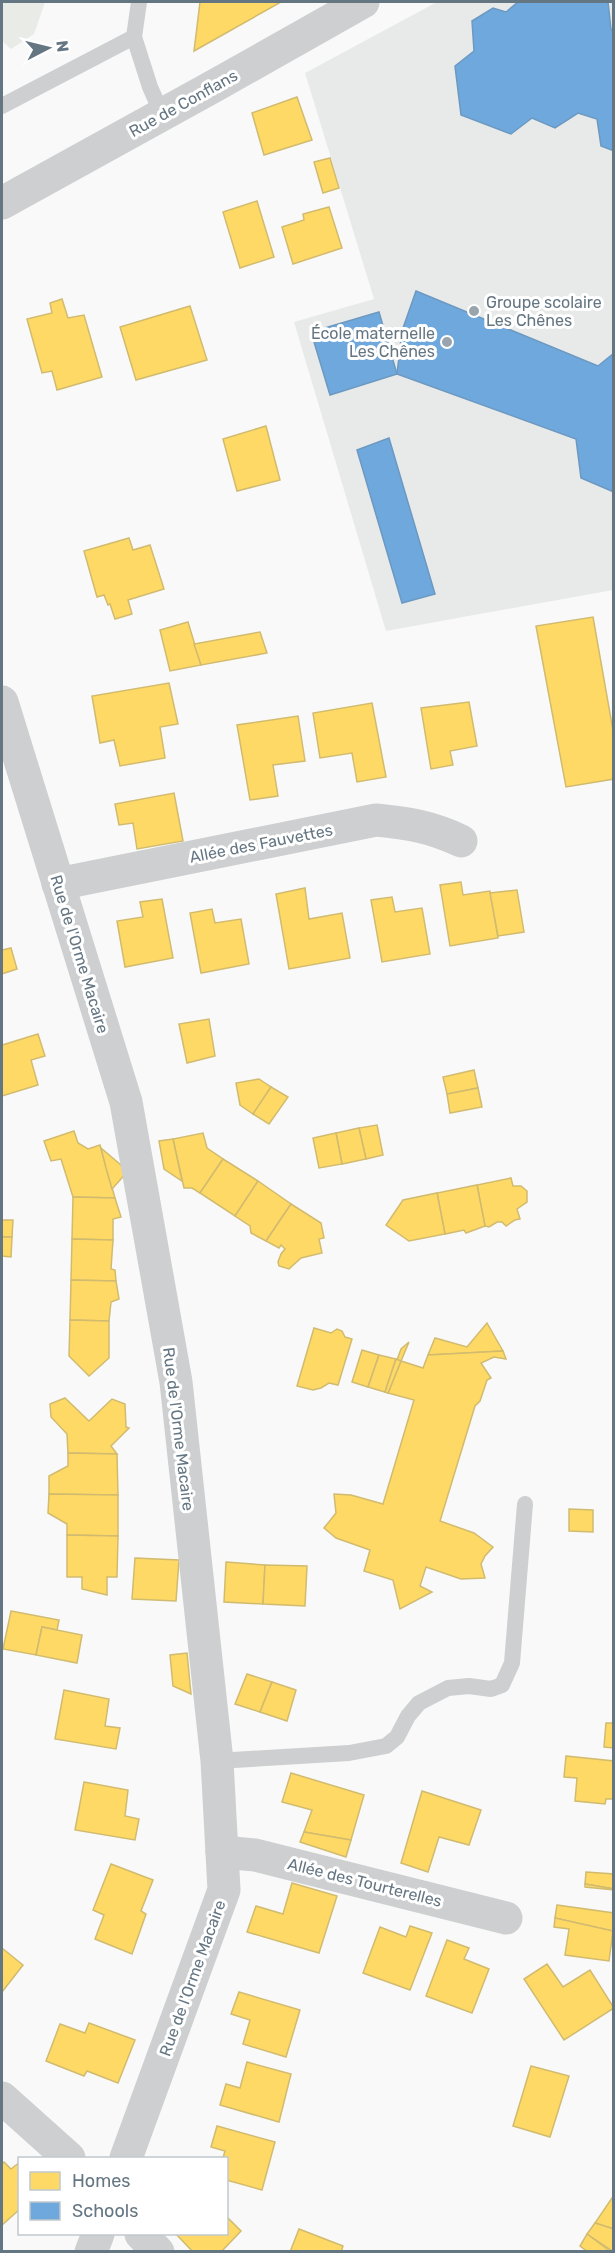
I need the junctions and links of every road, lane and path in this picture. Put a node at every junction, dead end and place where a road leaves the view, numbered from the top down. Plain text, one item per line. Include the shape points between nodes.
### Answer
1 (139, 2) edge
2 (363, 2) edge
3 (134, 37) junction
4 (2, 106) edge
5 (162, 114) junction
6 (2, 203) edge
7 (2, 702) edge
8 (461, 841) dead end
9 (58, 884) junction
10 (525, 1504) dead end
11 (217, 1761) junction
12 (222, 1852) junction
13 (506, 1918) dead end
14 (2, 2098) edge
15 (68, 2157) edge
16 (126, 2157) edge
17 (98, 2235) edge
18 (142, 2235) edge
19 (91, 2252) edge
20 (158, 2252) edge

1 - 3 lane
2 - 5 street, Rue de Conflans
3 - 4 lane
3 - 5 lane
5 - 6 street, Rue de Conflans
7 - 9 street, Rue de l'Orme Macaire
8 - 9 street, Allée des Fauvettes via 436,829 376,820
9 - 11 street, Rue de l'Orme Macaire via 126,1102 176,1382
10 - 11 lane via 512,1663 502,1685 490,1689 448,1688 419,1703 397,1737 386,1746 348,1753
11 - 12 street, Rue de l'Orme Macaire
12 - 13 street, Allée des Tourterelles via 255,1855
12 - 16 street, Rue de l'Orme Macaire via 224,1890
14 - 15 street
17 - 19 street
18 - 20 street

